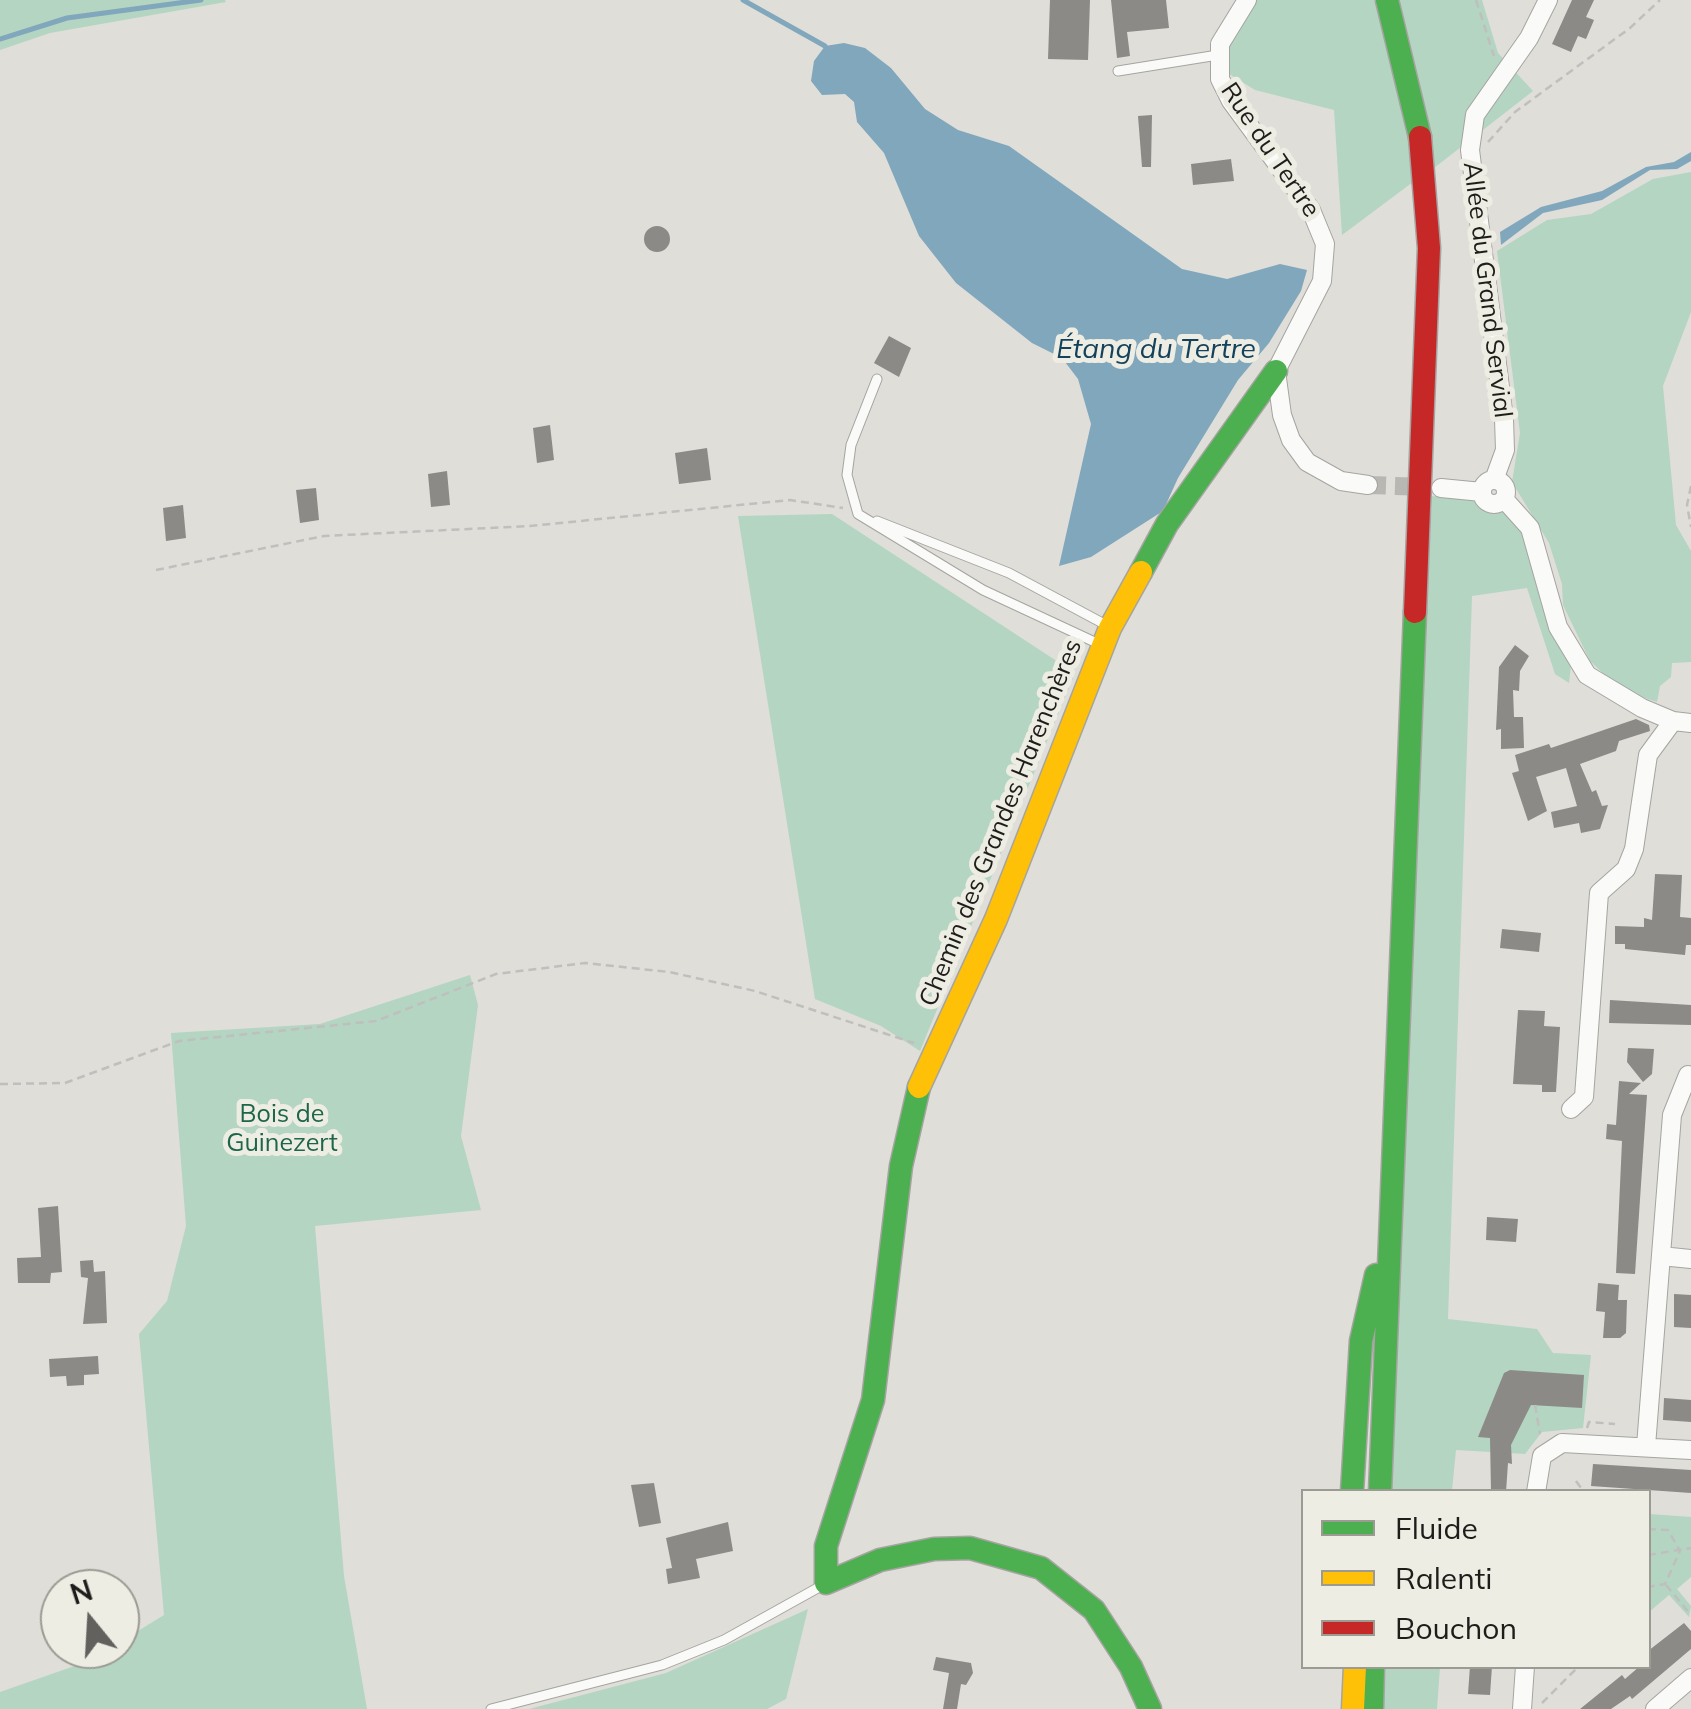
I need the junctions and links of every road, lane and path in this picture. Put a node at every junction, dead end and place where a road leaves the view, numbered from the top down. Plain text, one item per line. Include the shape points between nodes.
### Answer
1 (1247, 0) edge
2 (1386, 0) edge
3 (1476, 0) edge
4 (1548, 0) edge
5 (1660, 0) edge
6 (1218, 55) junction
7 (1494, 57) dead end
8 (1118, 71) dead end
9 (1482, 151) dead end
10 (1276, 371) junction
11 (877, 379) dead end
12 (1368, 485) tunnel mouth
13 (1488, 486) junction
14 (1691, 486) edge
15 (1441, 488) tunnel mouth
16 (858, 514) junction
17 (1691, 527) edge
18 (156, 570) dead end
19 (1106, 636) junction
20 (1682, 722) edge
21 (936, 1050) junction
22 (1688, 1076) dead end
23 (0, 1084) edge
24 (1571, 1109) dead end
25 (1390, 1217) junction
26 (1661, 1256) junction
27 (1691, 1259) edge
28 (1535, 1405) dead end
29 (1615, 1424) dead end
30 (1586, 1434) dead end
31 (1542, 1440) dead end
32 (1646, 1446) junction
33 (1691, 1450) edge
34 (1576, 1482) dead end
35 (1352, 1489) edge
36 (1380, 1489) edge
37 (1536, 1489) edge
38 (1582, 1489) edge
39 (1651, 1529) edge
40 (1691, 1548) edge
41 (1680, 1551) junction
42 (1651, 1555) edge
43 (826, 1583) junction
44 (1664, 1584) junction
45 (1651, 1586) edge
46 (1691, 1614) edge
47 (1355, 1669) edge
48 (1374, 1669) edge
49 (1524, 1669) edge
50 (1576, 1669) edge
51 (1691, 1678) edge
52 (1522, 1706) edge
53 (491, 1709) edge
54 (1150, 1709) edge
55 (1353, 1709) edge
56 (1372, 1709) edge
57 (1655, 1709) edge

1 - 6 street, Rue du Tertre
2 - 25 main road via 1422,144 1429,248
3 - 7 path
4 - 13 street, Allée du Grand Servial via 1475,115 1470,150 1504,420 1505,450
5 - 9 path via 1515,112
6 - 8 lane
6 - 10 street, Rue du Tertre via 1224,90 1312,210 1325,244 1322,281
10 - 12 street via 1282,416 1298,452 1329,476
10 - 19 main road, Chemin des Grandes Harenchères via 1167,524
11 - 16 lane via 850,445 847,475
13 - 15 street
13 - 20 street via 1488,502 1504,500 1535,540 1571,655 1604,687
14 - 17 path
16 - 18 path via 790,500 530,526 324,536
16 - 19 lane via 983,590
16 - 19 lane via 1010,572
19 - 21 main road, Chemin des Grandes Harenchères via 996,919
20 - 24 street via 1648,755 1634,849 1626,869 1599,893 1584,1097
21 - 23 path via 754,991 585,963 496,974 376,1021 179,1042 66,1083
21 - 43 main road, Chemin des Grandes Harenchères via 908,1121 874,1400 826,1546
22 - 26 street via 1672,1115
25 - 35 main road via 1361,1340
25 - 36 main road
26 - 27 street
26 - 32 street
28 - 31 path
29 - 30 path via 1588,1422
32 - 33 street
32 - 37 street via 1562,1443 1542,1456
34 - 38 path
39 - 41 path via 1668,1530
40 - 41 path
41 - 42 path
41 - 44 path
43 - 53 lane via 724,1640 662,1665
43 - 54 main road via 880,1560 934,1549 970,1548 1041,1568 1094,1610
44 - 45 path
44 - 46 path
47 - 55 main road
48 - 56 main road
49 - 52 street
50 - 52 path via 1538,1707
51 - 57 street

